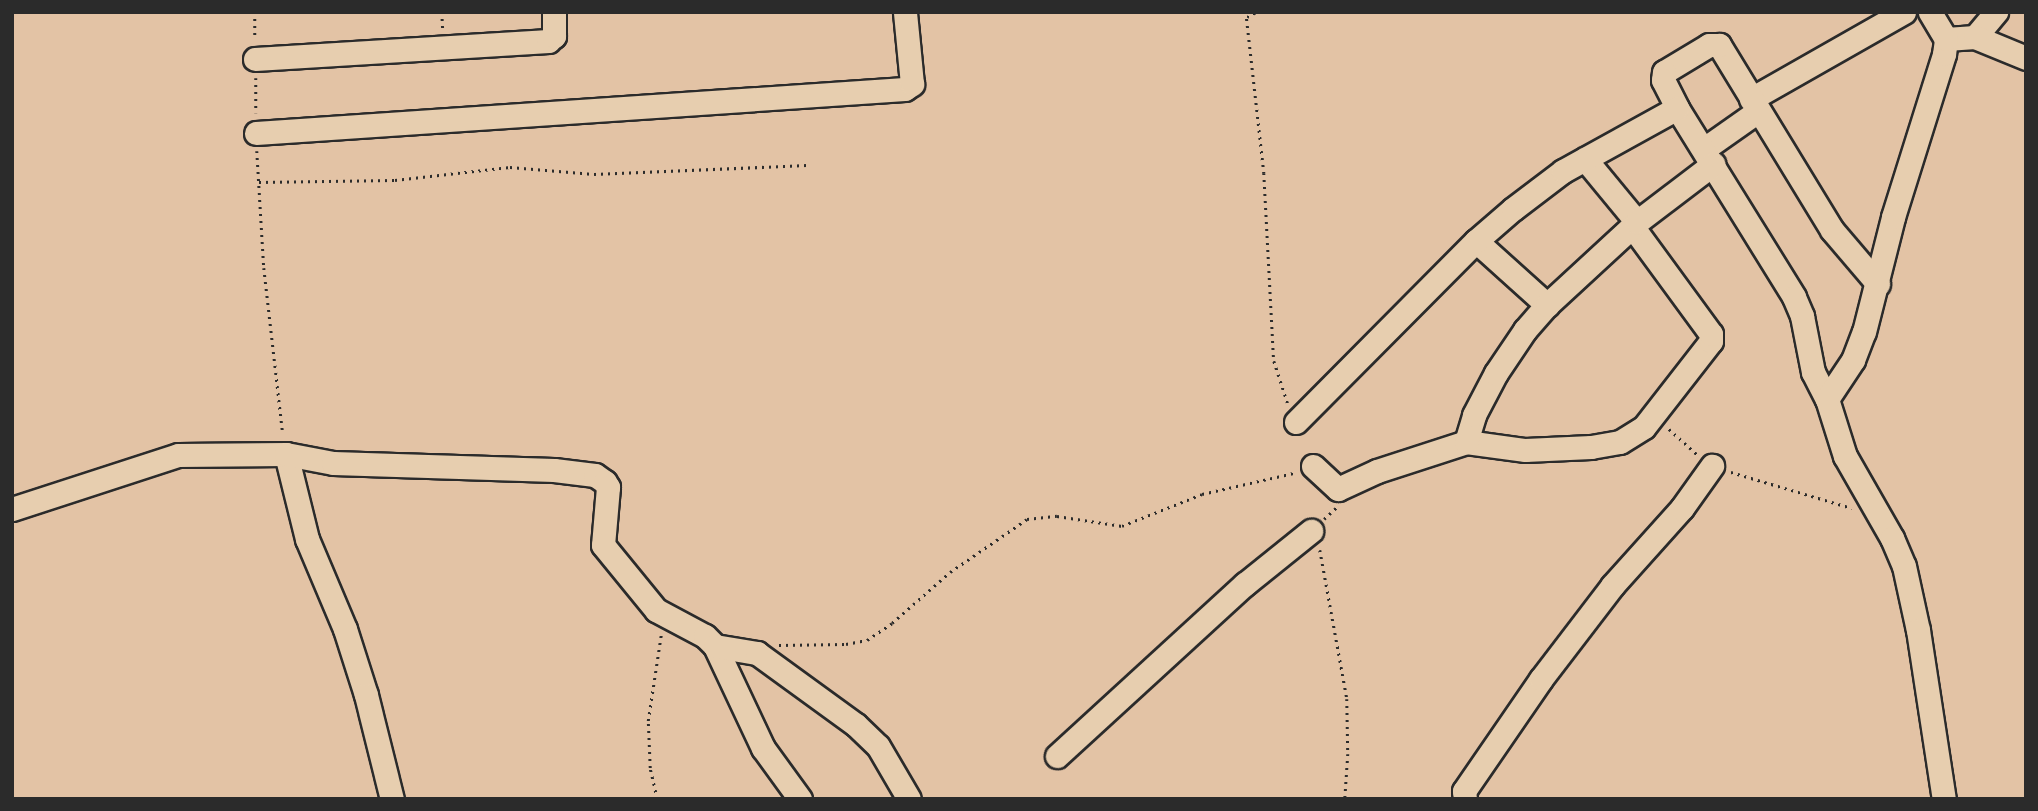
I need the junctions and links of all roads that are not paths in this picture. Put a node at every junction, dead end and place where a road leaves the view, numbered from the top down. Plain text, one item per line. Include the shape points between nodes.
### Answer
1 (554, 12) edge
2 (905, 12) edge
3 (1904, 12) edge
4 (1930, 12) edge
5 (1996, 12) edge
6 (1975, 37) junction
7 (1946, 38) junction
8 (2026, 58) edge
9 (255, 59) road end
10 (1755, 105) junction
11 (1677, 108) junction
12 (256, 133) road end
13 (1708, 156) junction
14 (1585, 159) junction
15 (1635, 224) junction
16 (1476, 242) junction
17 (1878, 284) junction
18 (1547, 305) junction
19 (1827, 399) junction
20 (1296, 422) road end
21 (1466, 442) junction
22 (286, 454) junction
23 (1313, 466) road end
24 (1712, 466) road end
25 (12, 509) edge
26 (1311, 531) road end
27 (715, 646) junction
28 (1057, 756) dead end
29 (392, 799) edge
30 (800, 799) edge
31 (909, 799) edge
32 (1465, 799) edge
33 (1944, 799) edge

1 - 9 street via 554,36 548,41
2 - 12 street via 912,79 908,88
3 - 10 street
4 - 7 street
5 - 6 street
6 - 7 street
6 - 8 street
7 - 17 street
10 - 11 street via 1714,44 1664,72 1663,80
10 - 13 street
10 - 17 street via 1843,247
11 - 13 street
11 - 14 street
13 - 15 street
13 - 19 street via 1794,297 1814,372
14 - 15 street
14 - 16 street via 1545,184
15 - 18 street
15 - 21 street via 1712,337 1654,414 1636,434 1591,447 1525,450
16 - 18 street
16 - 20 street
17 - 19 street via 1853,360
18 - 21 street via 1496,373
19 - 33 street via 1845,456 1904,566
21 - 23 street via 1338,489
22 - 25 street via 178,455
22 - 27 street via 332,463 595,475 608,487 603,545 640,594
22 - 29 street via 307,539 345,629 366,695
24 - 32 street via 1541,679 1464,790
26 - 28 street via 1245,584
27 - 30 street via 763,748
27 - 31 street via 757,653 856,724 878,746

